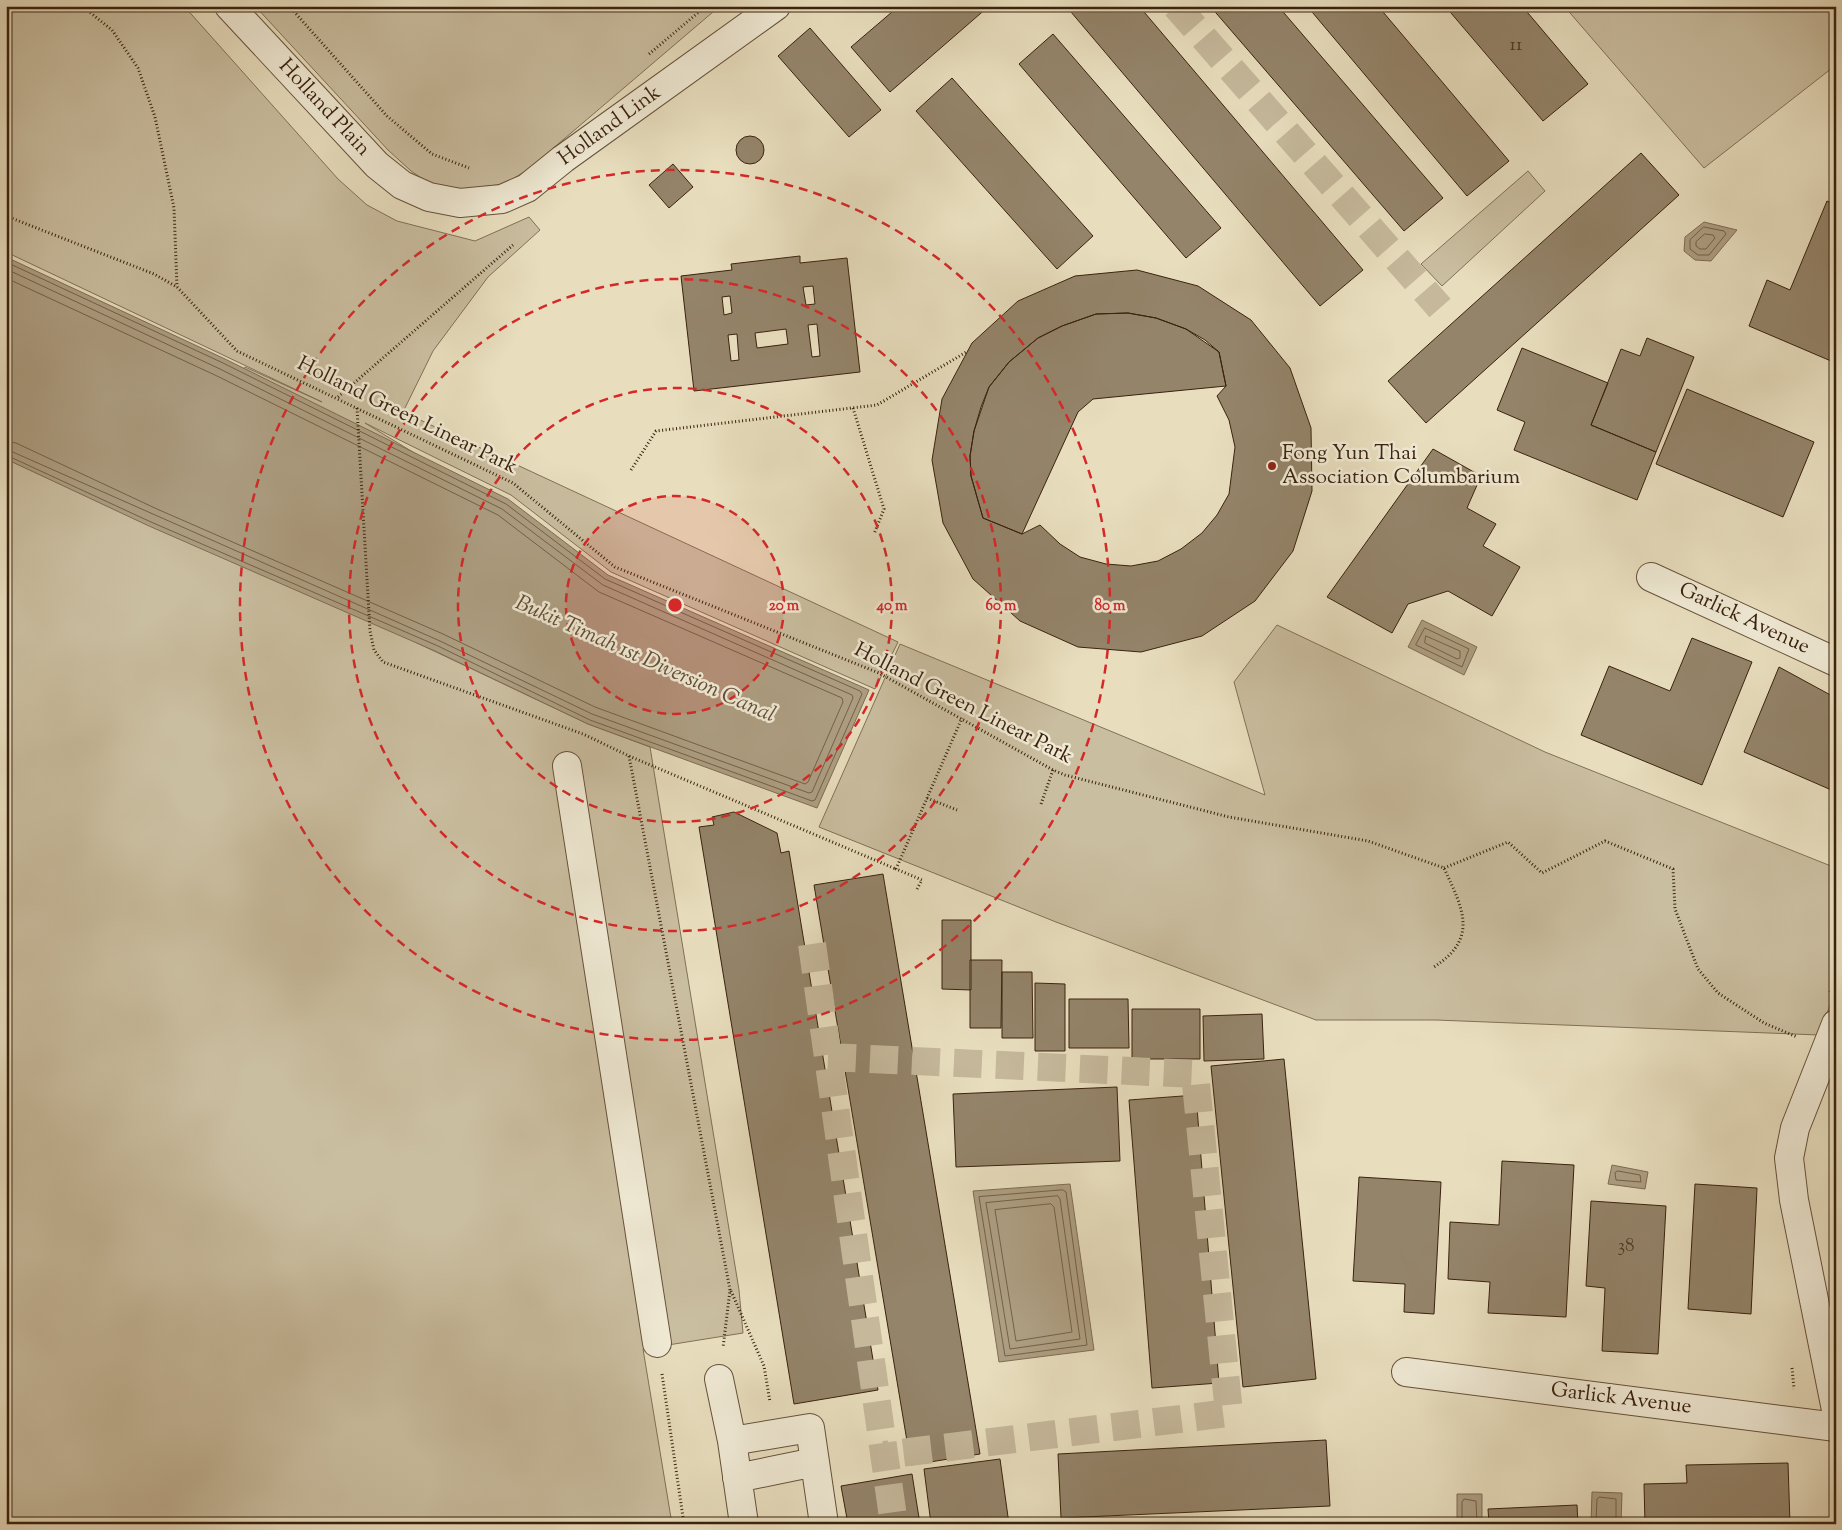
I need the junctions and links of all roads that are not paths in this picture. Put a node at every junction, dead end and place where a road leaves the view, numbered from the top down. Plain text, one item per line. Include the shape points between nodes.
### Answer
1 (229, 6) edge
2 (776, 6) edge
3 (430, 197) joint
4 (1652, 576) dead end
5 (1836, 662) edge
6 (567, 766) dead end
7 (1836, 1024) edge
8 (657, 1342) road end
9 (1406, 1372) dead end
10 (719, 1379) road end
11 (1836, 1410) edge
12 (1836, 1427) edge
13 (732, 1441) junction
14 (815, 1462) junction
15 (737, 1478) junction
16 (744, 1524) edge
17 (824, 1524) edge

1 - 3 street, Holland Plain via 377,165 402,185
2 - 3 street, Holland Link via 527,188 502,199 483,202 460,203
4 - 5 street, Garlick Avenue
6 - 8 street
7 - 11 street via 1796,1128 1789,1158 1797,1215
9 - 12 street, Garlick Avenue
10 - 13 street
13 - 14 street via 810,1428
13 - 15 street
14 - 15 street
14 - 17 street
15 - 16 street

